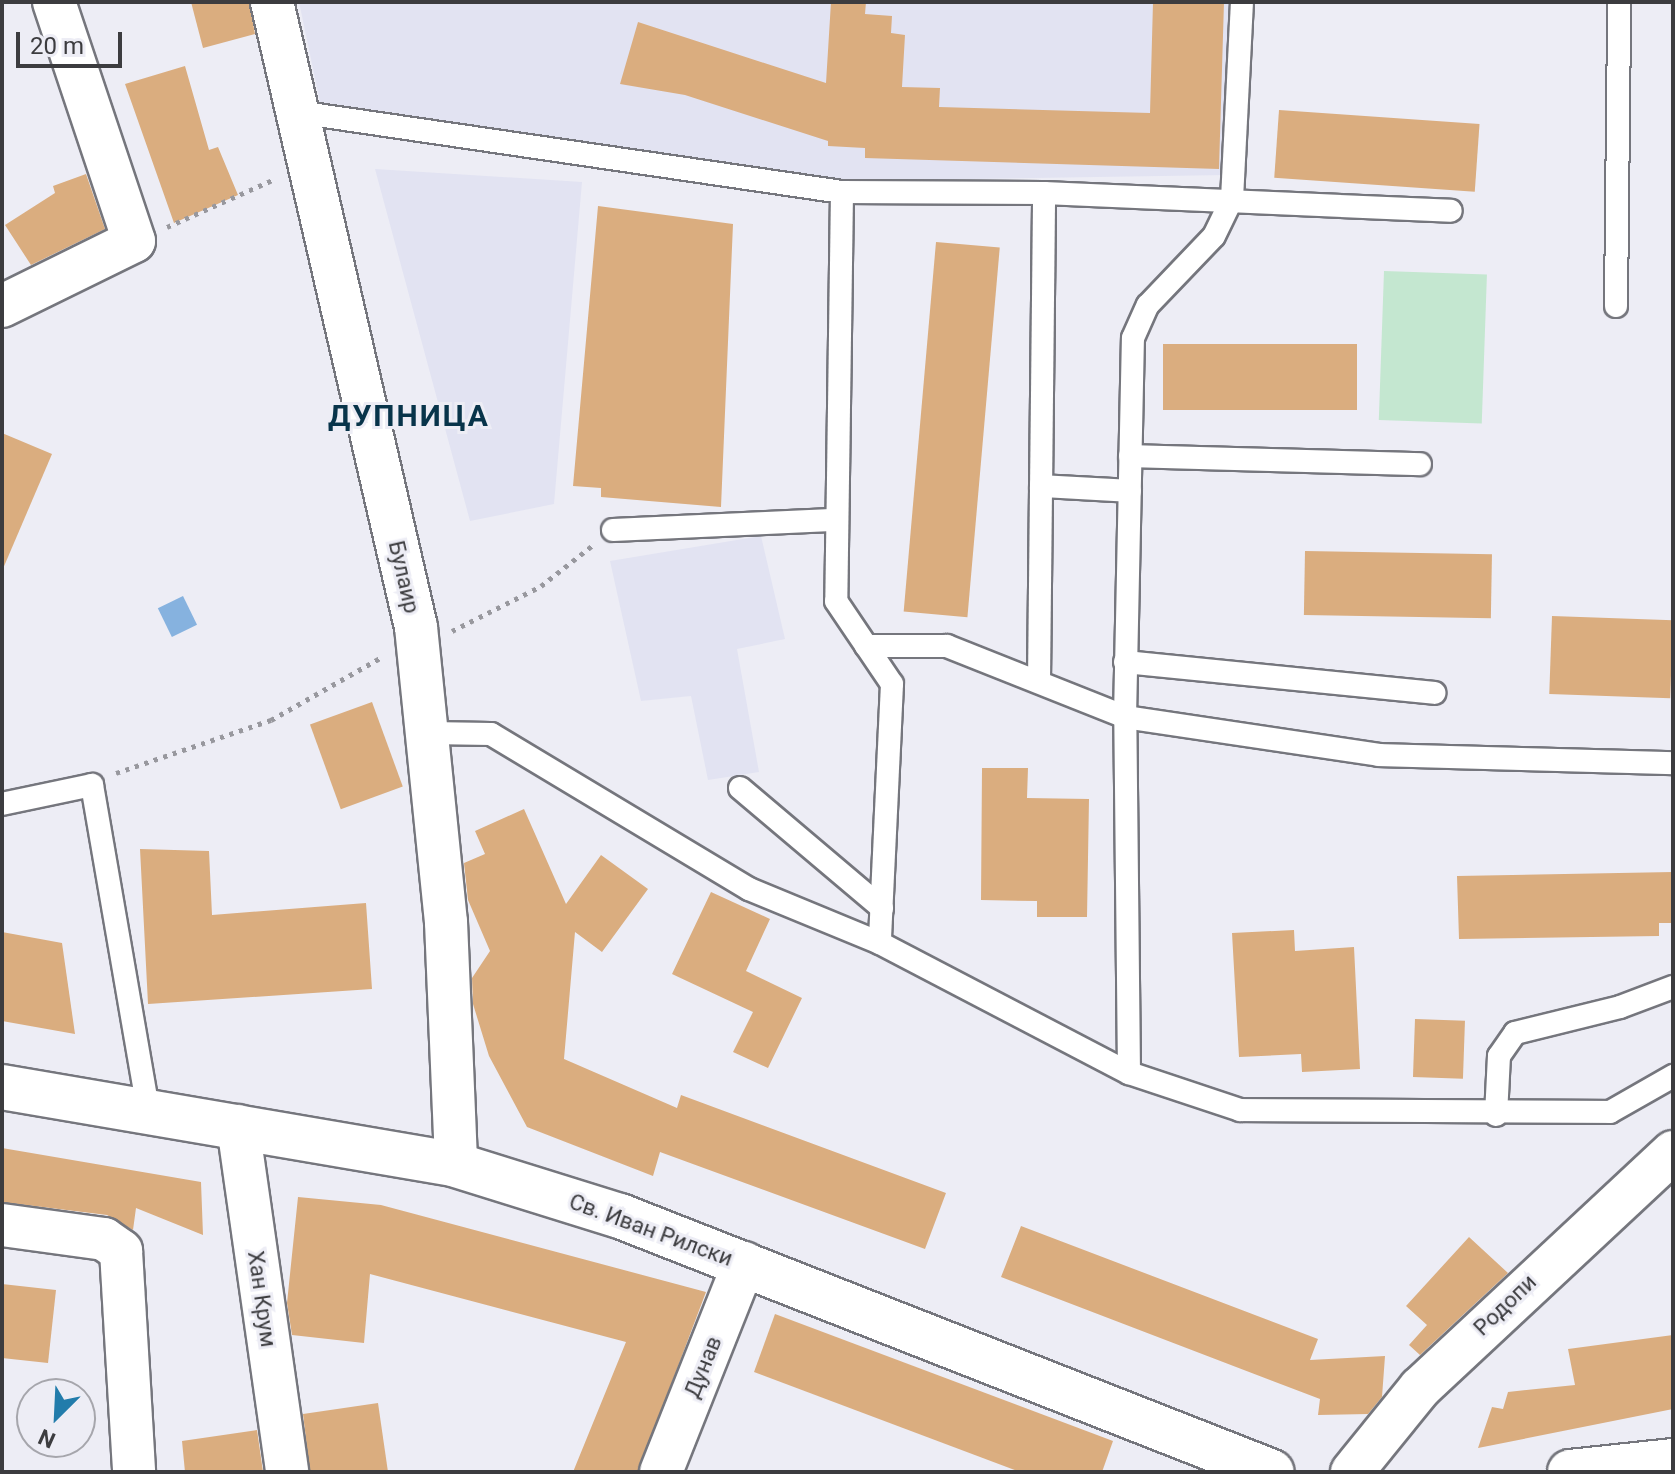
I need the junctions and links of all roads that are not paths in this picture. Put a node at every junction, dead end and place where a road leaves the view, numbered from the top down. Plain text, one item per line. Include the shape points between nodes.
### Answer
1 (54, 2) edge
2 (272, 2) edge
3 (1242, 2) edge
4 (1619, 2) edge
5 (297, 112) junction
6 (842, 192) junction
7 (1044, 193) junction
8 (1232, 199) junction
9 (1451, 211) dead end
10 (2, 306) edge
11 (1616, 306) dead end
12 (1130, 456) junction
13 (1420, 464) dead end
14 (1041, 486) junction
15 (1130, 491) junction
16 (837, 520) junction
17 (613, 530) road end
18 (866, 646) junction
19 (1125, 662) junction
20 (1039, 681) junction
21 (1434, 693) dead end
22 (1125, 717) junction
23 (429, 733) junction
24 (1673, 763) edge
25 (740, 788) dead end
26 (2, 804) edge
27 (882, 908) junction
28 (880, 943) junction
29 (1673, 987) edge
30 (1129, 1073) junction
31 (1673, 1076) edge
32 (2, 1087) edge
33 (149, 1114) junction
34 (1496, 1115) junction
35 (238, 1126) junction
36 (1673, 1152) edge
37 (456, 1165) junction
38 (2, 1225) edge
39 (744, 1263) junction
40 (1673, 1461) edge
41 (1264, 1471) edge
42 (1578, 1471) edge
43 (134, 1472) edge
44 (287, 1472) edge
45 (661, 1472) edge
46 (1352, 1472) edge

1 - 10 street via 134,241
2 - 5 street, Булаир
3 - 8 lane
4 - 11 lane
5 - 6 lane
5 - 23 street, Булаир via 417,637
6 - 7 lane
6 - 16 lane
7 - 8 lane
7 - 14 lane
8 - 9 lane
8 - 12 lane via 1214,236 1148,305 1133,338
12 - 13 lane
12 - 15 lane
14 - 15 lane
14 - 20 lane
15 - 19 lane
16 - 17 lane
16 - 18 lane via 836,601
18 - 20 lane via 947,646
18 - 27 lane via 892,684
19 - 21 lane
19 - 22 lane
20 - 22 lane
22 - 24 lane via 1379,755
22 - 30 lane
23 - 28 lane via 491,734 749,889
23 - 37 street, Булаир via 446,922
25 - 27 lane
26 - 33 lane via 92,785
27 - 28 lane
28 - 30 lane
29 - 34 lane via 1620,1007 1515,1033 1499,1056
30 - 34 lane via 1240,1110
31 - 34 lane via 1610,1112
32 - 33 street, Св. Иван Рилски
33 - 35 street, Св. Иван Рилски
35 - 37 street, Св. Иван Рилски
35 - 44 street, Хан Крум
36 - 46 street, Родопи via 1420,1388
37 - 39 street, Св. Иван Рилски
38 - 43 street via 104,1239 121,1251
39 - 41 street, Св. Иван Рилски
39 - 45 street, Дунав
40 - 42 street

